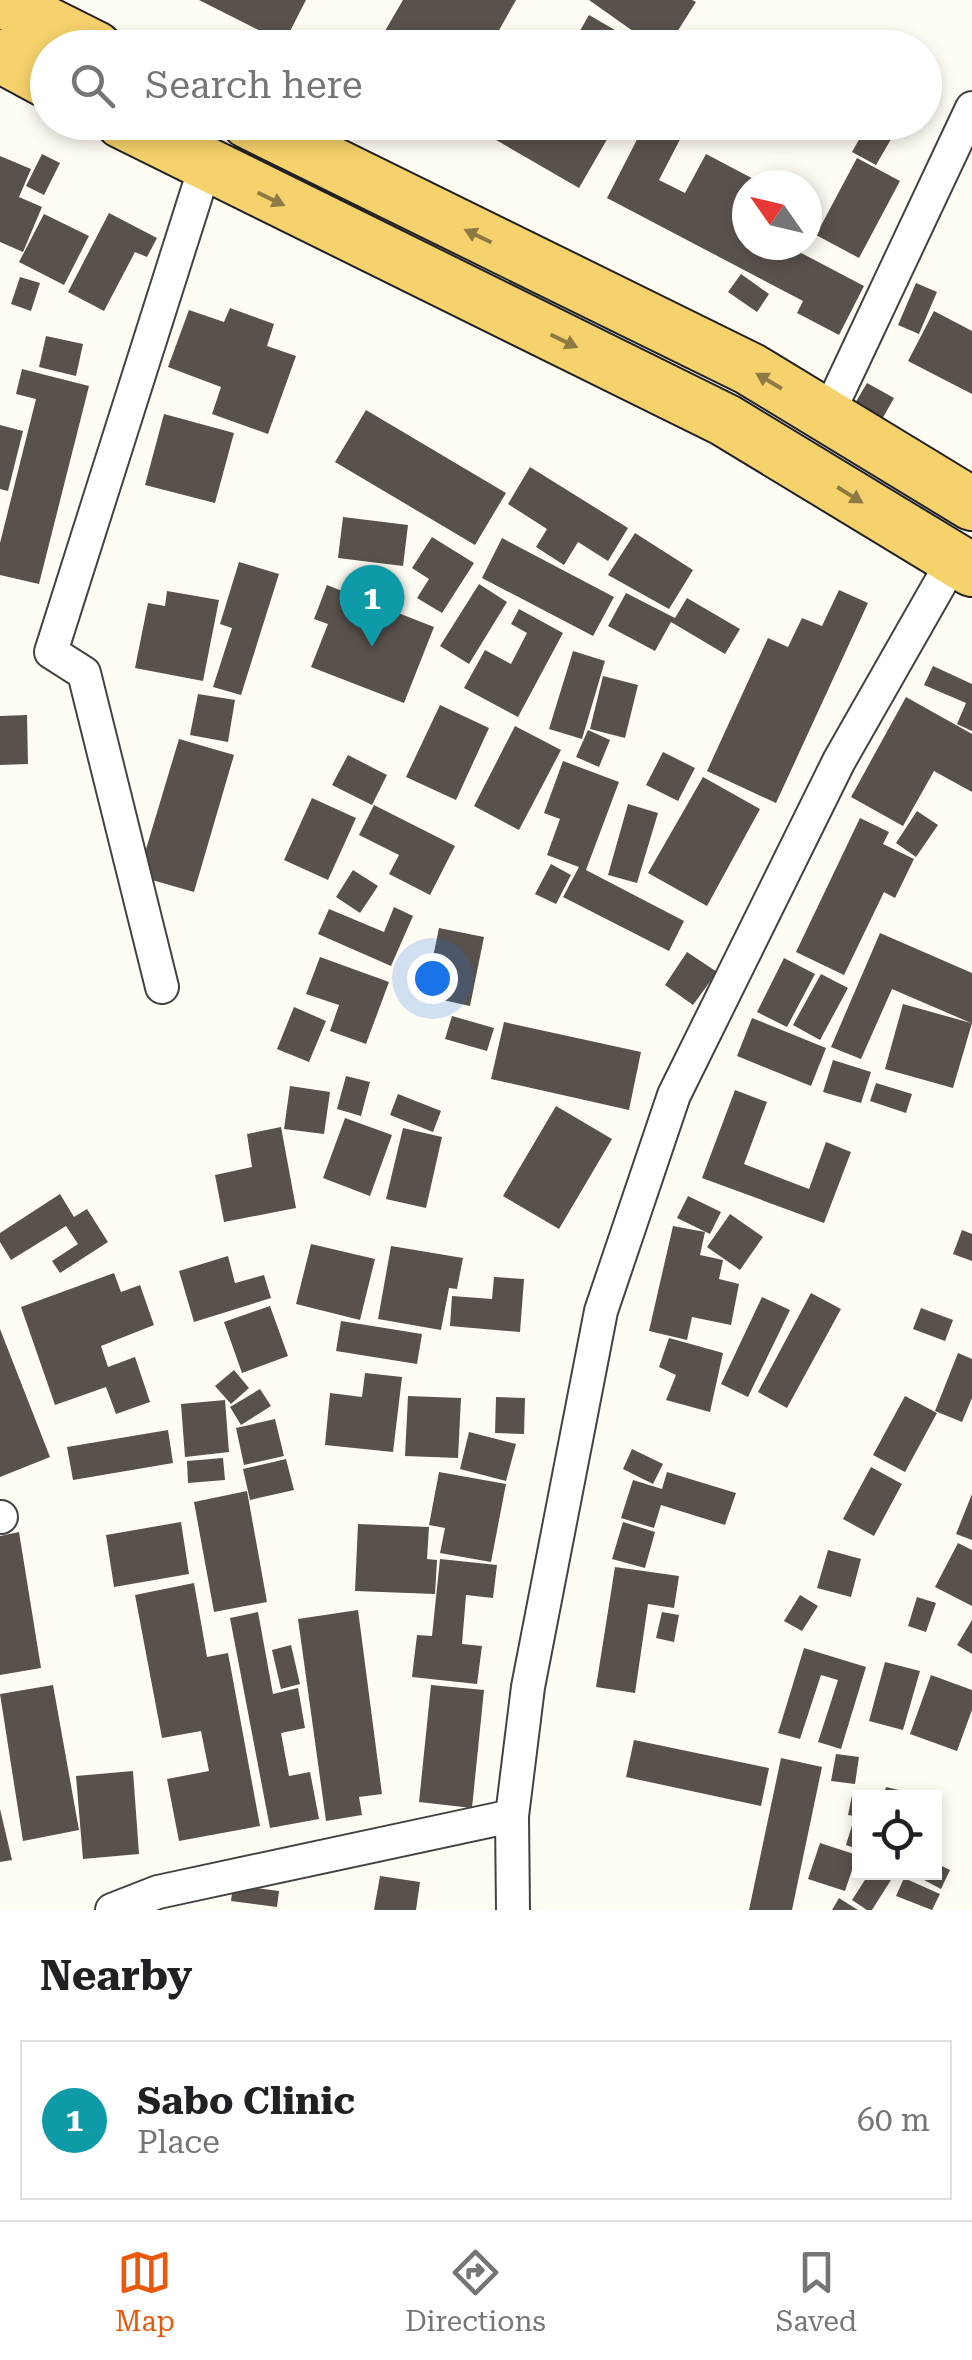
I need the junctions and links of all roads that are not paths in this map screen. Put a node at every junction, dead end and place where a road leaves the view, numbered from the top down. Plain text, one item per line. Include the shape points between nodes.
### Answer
1 (0, 0) edge
2 (60, 30) edge
3 (0, 56) edge
4 (30, 72) edge
5 (972, 108) edge
6 (155, 140) edge
7 (285, 140) edge
8 (204, 167) junction
9 (827, 416) junction
10 (972, 504) edge
11 (963, 565) edge
12 (162, 987) dead end
13 (512, 1816) junction
14 (112, 1910) edge
15 (513, 1910) edge

1 - 2 main road
3 - 4 main road
5 - 9 street
6 - 8 main road
9 -> 7 main road via 750,369
8 -> 11 main road via 724,420
8 - 12 street via 51,652 84,674
9 - 10 main road
11 - 13 street via 839,761 668,1113 601,1311 528,1686
13 - 14 street via 158,1892
13 - 15 street

